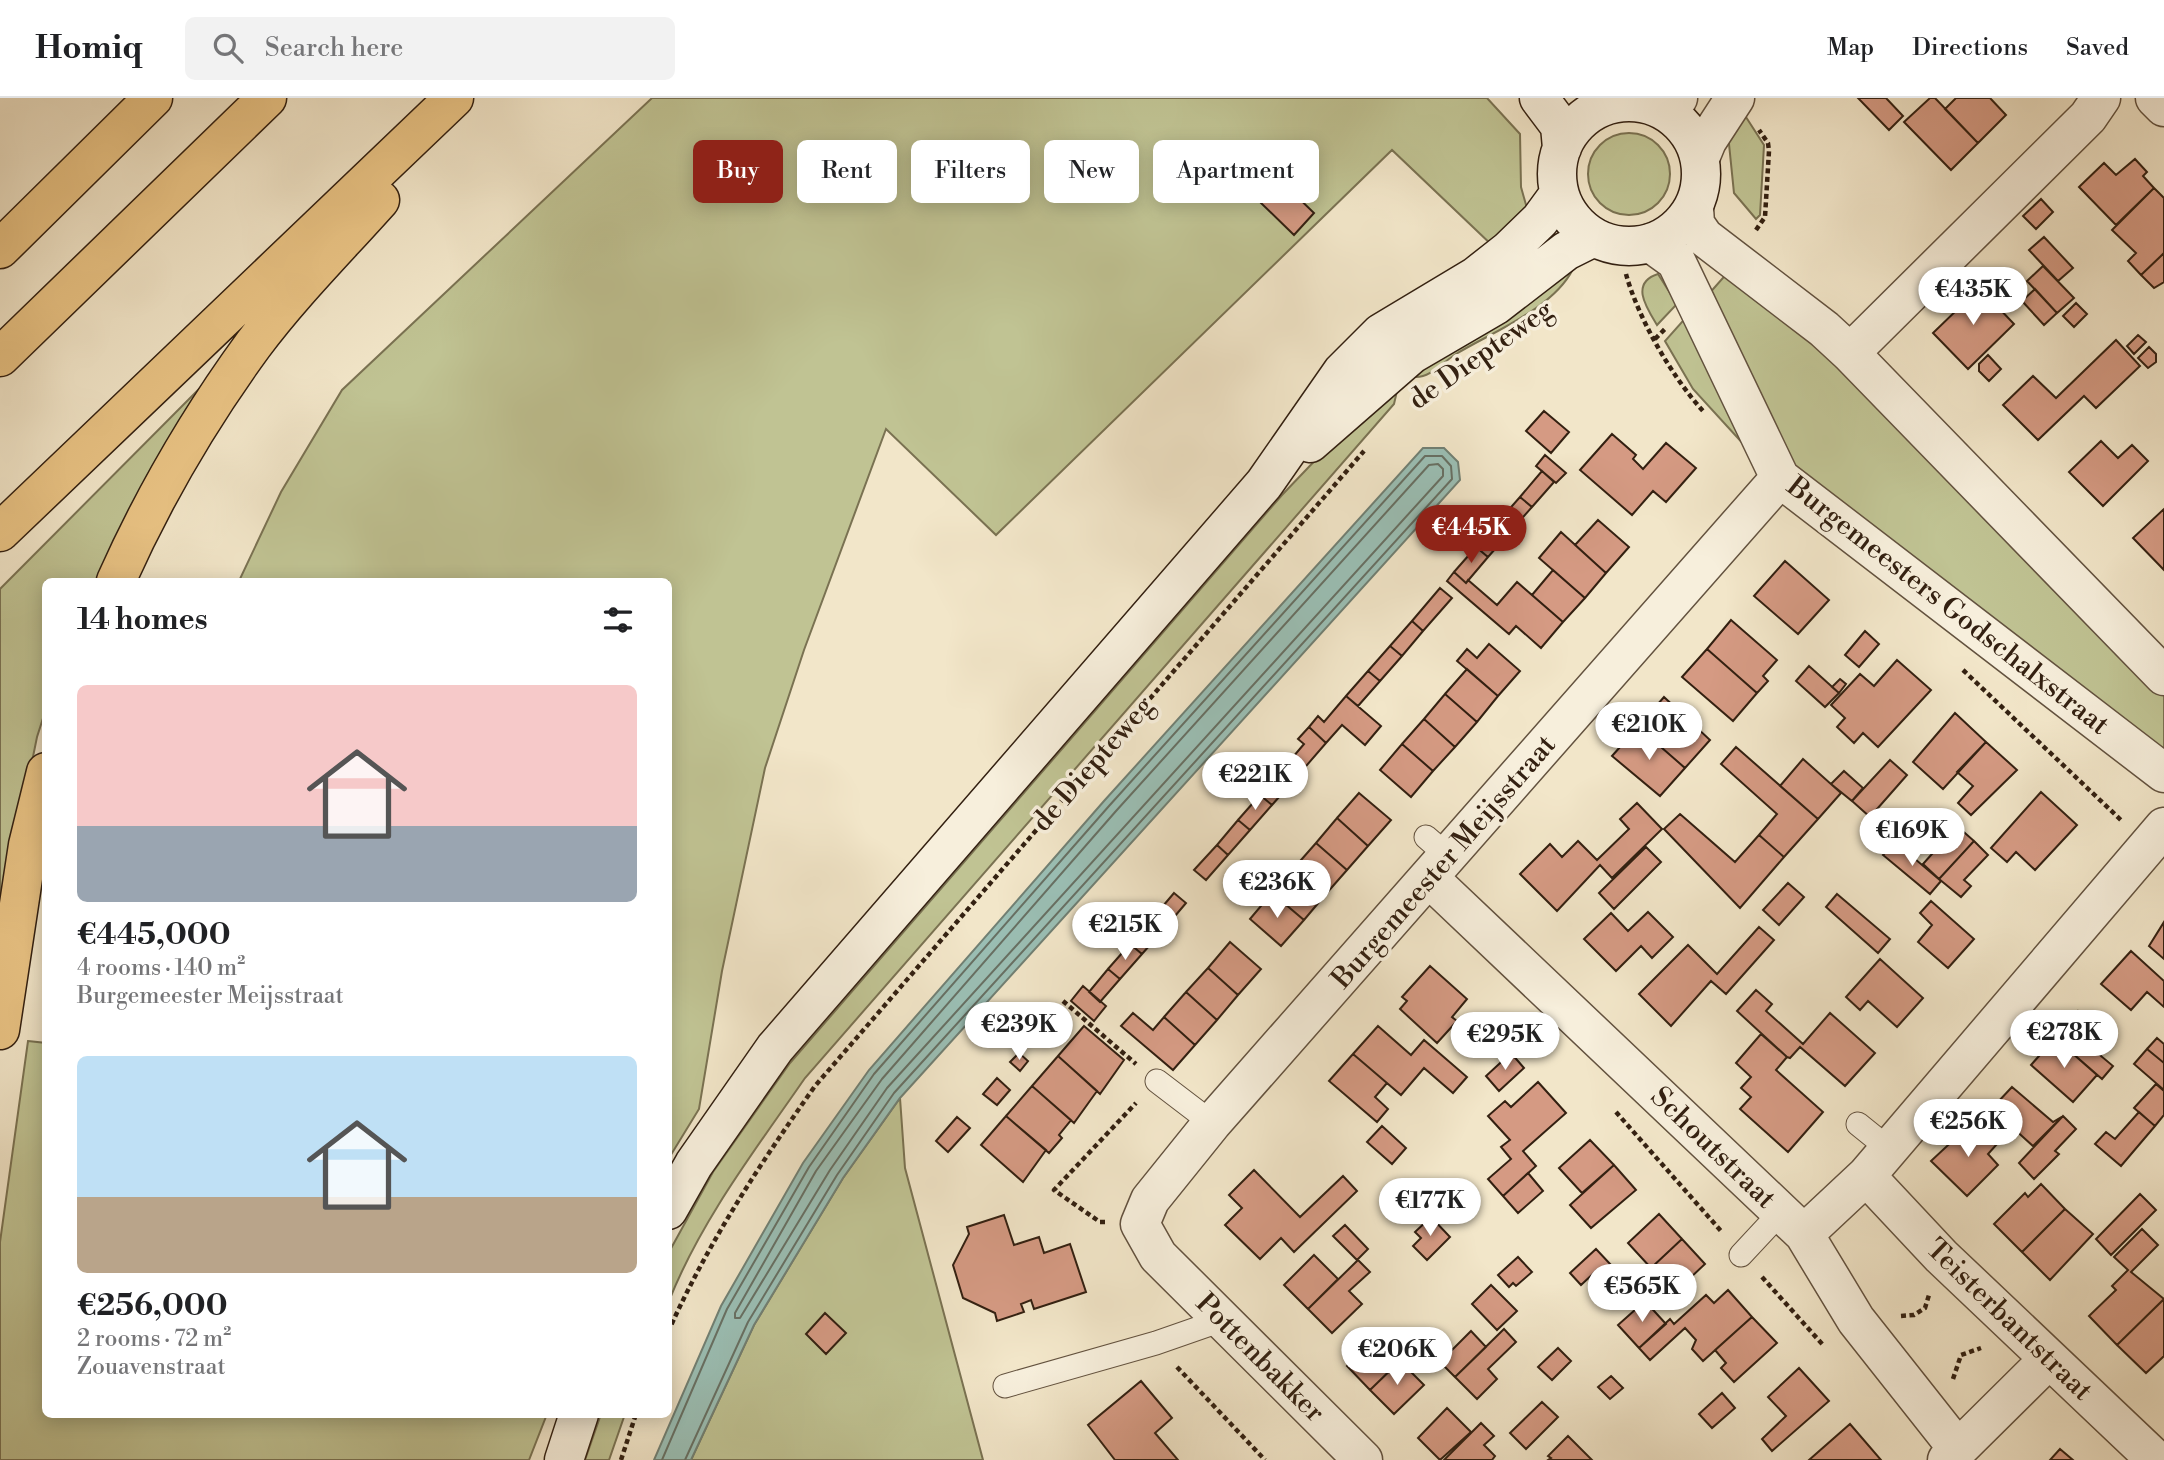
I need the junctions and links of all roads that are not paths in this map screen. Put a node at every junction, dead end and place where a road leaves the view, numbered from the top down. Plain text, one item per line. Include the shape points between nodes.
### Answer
1 (153, 98) edge
2 (267, 98) edge
3 (454, 98) edge
4 (470, 98) edge
5 (1539, 98) edge
6 (1735, 98) edge
7 (2101, 98) edge
8 (2155, 98) edge
9 (1599, 101) edge
10 (1665, 101) edge
11 (2164, 107) edge
12 (1562, 148) junction
13 (1700, 158) junction
14 (1559, 194) junction
15 (1693, 208) junction
16 (1594, 237) junction
17 (0, 249) edge
18 (1663, 252) junction
19 (1850, 353) junction
20 (0, 357) edge
21 (1780, 478) junction
22 (1264, 484) junction
23 (0, 532) edge
24 (117, 578) edge
25 (2164, 676) edge
26 (2164, 773) edge
27 (42, 788) edge
28 (2164, 827) edge
29 (1435, 858) junction
30 (0, 1030) edge
31 (1157, 1081) road end
32 (1212, 1124) junction
33 (1858, 1124) dead end
34 (1877, 1163) junction
35 (672, 1203) edge
36 (1793, 1223) junction
37 (1149, 1240) joint
38 (1741, 1255) road end
39 (1222, 1320) junction
40 (2038, 1351) junction
41 (1005, 1386) dead end
42 (578, 1418) edge
43 (1947, 1444) edge
44 (564, 1460) edge
45 (1363, 1460) edge
46 (2156, 1460) edge

1 - 17 highway
2 - 20 highway
3 - 23 highway
4 - 24 highway via 254,343 189,439
5 - 12 street via 1560,126
6 - 13 street
7 - 19 street via 2088,117
8 - 11 street
9 - 10 street
9 - 12 street
10 - 13 street via 1668,112 1684,124
12 - 14 street via 1556,171
13 - 15 street via 1702,175
14 - 16 street via 1567,211
14 - 22 street, de Diepteweg via 1541,220 1509,250 1476,276 1381,334 1342,372
15 - 18 street via 1668,236
15 - 19 street via 1695,224 1704,237
16 - 18 street
16 - 22 street, de Diepteweg via 1566,251 1496,305 1412,354
18 - 21 street, Burgemeesters Godschalxstraat
19 - 25 street
21 - 26 street, Burgemeesters Godschalxstraat
21 - 29 street, Burgemeester Meijsstraat
22 - 35 street, de Diepteweg via 775,1048
27 - 30 highway via 28,845
28 - 34 street
29 - 32 street, Burgemeester Meijsstraat
29 - 36 street, Schoutstraat
31 - 32 lane
32 - 37 street, Burgemeester Meijsstraat via 1150,1200
33 - 34 lane
34 - 36 street
34 - 40 street, Teisterbantstraat via 1941,1256
36 - 38 lane
36 - 43 street, Schoutstraat via 1856,1320
37 - 39 street, Pottenbakker
39 - 41 lane
39 - 45 street, Pottenbakker
40 - 43 street
40 - 46 street, Teisterbantstraat
42 - 44 street

